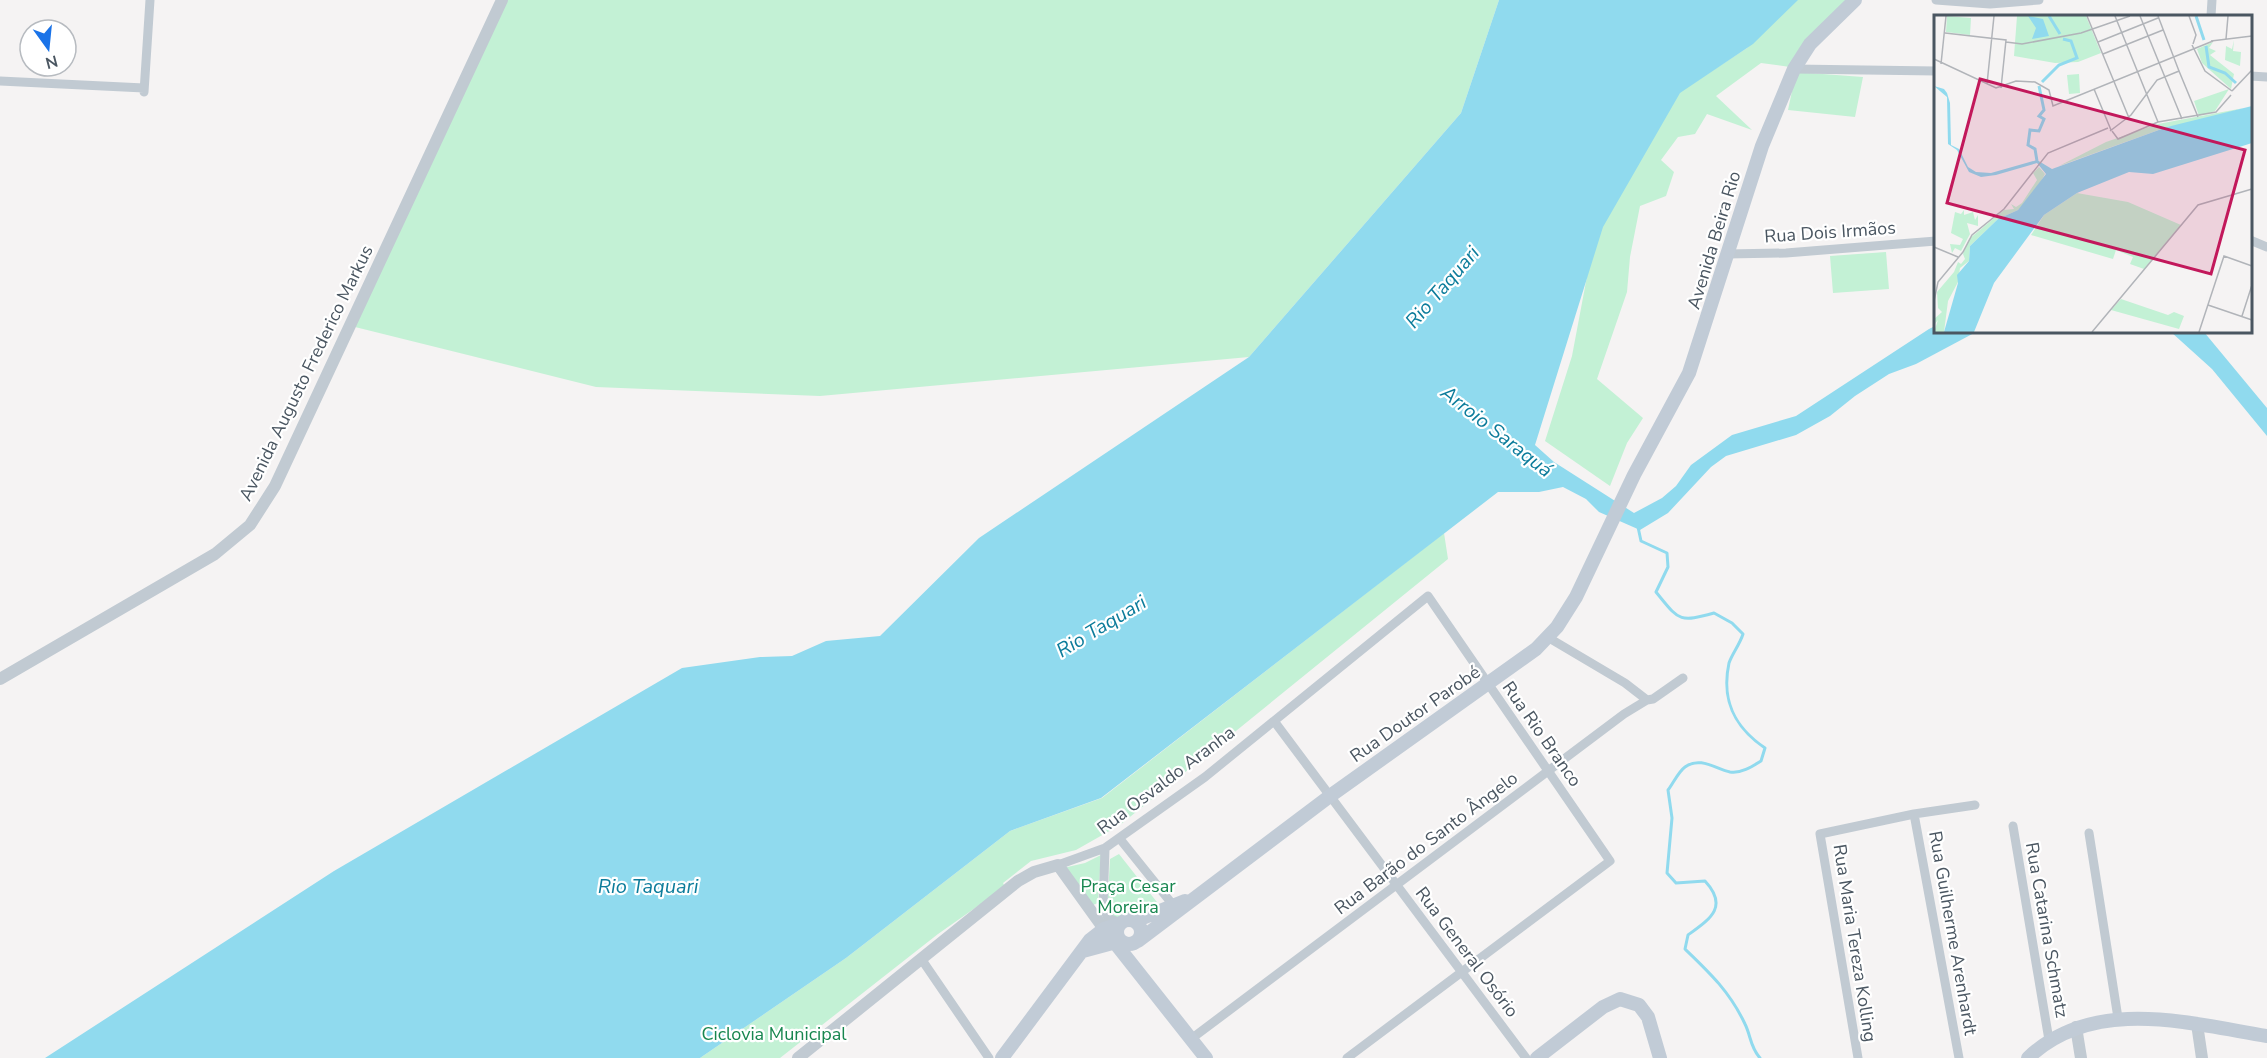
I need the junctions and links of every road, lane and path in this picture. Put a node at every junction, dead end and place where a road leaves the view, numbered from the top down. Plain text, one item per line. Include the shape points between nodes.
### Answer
1 (150, 0) edge
2 (502, 0) edge
3 (1855, 0) edge
4 (1936, 0) edge
5 (2039, 0) edge
6 (2212, 0) edge
7 (2211, 15) edge
8 (1794, 69) junction
9 (1934, 71) edge
10 (0, 81) edge
11 (1934, 241) edge
12 (2252, 241) edge
13 (2267, 247) edge
14 (1727, 254) junction
15 (1610, 525) joint
16 (1428, 596) joint
17 (1549, 638) junction
18 (1683, 678) dead end
19 (0, 679) edge
20 (1487, 685) junction
21 (1647, 700) junction
22 (1274, 721) junction
23 (1549, 771) junction
24 (1330, 796) junction
25 (1975, 806) dead end
26 (1914, 814) junction
27 (2013, 826) dead end
28 (2089, 833) dead end
29 (1120, 838) junction
30 (1106, 848) junction
31 (1058, 866) junction
32 (1396, 886) junction
33 (1198, 896) junction
34 (1173, 905) junction
35 (1135, 921) junction
36 (1119, 924) junction
37 (1104, 929) junction
38 (1117, 942) junction
39 (1136, 942) junction
40 (1083, 951) junction
41 (922, 960) junction
42 (1136, 970) junction
43 (1462, 972) junction
44 (2118, 1018) junction
45 (2197, 1024) junction
46 (2076, 1027) junction
47 (2267, 1036) edge
48 (1191, 1039) junction
49 (2049, 1040) junction
50 (798, 1058) edge
51 (989, 1058) edge
52 (1002, 1058) edge
53 (1206, 1058) edge
54 (1347, 1058) edge
55 (1526, 1058) edge
56 (1537, 1058) edge
57 (1660, 1058) edge
58 (1858, 1058) edge
59 (1959, 1058) edge
60 (2028, 1058) edge
61 (2081, 1058) edge
62 (2202, 1058) edge

1 - 10 street via 144,90
2 - 19 street, Avenida Augusto Frederico Markus via 275,486 255,519 215,554
3 - 8 main road, Avenida Beira Rio via 1810,44
4 - 5 street via 1990,4
6 - 7 street
8 - 9 street
8 - 14 main road, Avenida Beira Rio via 1762,146
11 - 14 street, Rua Dois Irmãos
12 - 13 street
14 - 15 main road, Avenida Beira Rio via 1689,373
15 - 17 main road, Rua Doutor Parobé via 1576,597
16 - 20 street, Rua Rio Branco
16 - 22 street, Rua Osvaldo Aranha
17 - 20 main road, Rua Doutor Parobé
17 - 21 street
18 - 21 street, Rua Barão do Santo Ângelo
20 - 23 street, Rua Rio Branco
20 - 24 main road, Rua Doutor Parobé
21 - 23 street, Rua Barão do Santo Ângelo
22 - 24 street, Rua General Osório
22 - 29 street, Rua Osvaldo Aranha
23 - 32 street, Rua Barão do Santo Ângelo
23 - 43 street, Rua Rio Branco via 1610,861
24 - 32 street, Rua General Osório
24 - 33 main road, Rua Doutor Parobé
25 - 26 street
26 - 58 street, Rua Maria Tereza Kolling via 1821,834
26 - 59 street, Rua Guilherme Arenhardt
27 - 49 street, Rua Catarina Schmatz
28 - 44 street
29 - 30 street, Rua Osvaldo Aranha
29 - 34 street
30 - 31 street, Rua Osvaldo Aranha
30 - 36 street via 1103,908 1108,918
31 - 37 street
31 - 41 street, Rua Osvaldo Aranha via 1018,881
32 - 43 street, Rua General Osório
32 - 48 street, Rua Barão do Santo Ângelo
33 - 34 main road, Rua Doutor Parobé
33 - 39 main road, Rua Doutor Parobé
34 - 35 main road, Rua Doutor Parobé
35 - 36 main road via 1127,919
35 - 39 main road via 1141,930
36 - 37 main road
36 - 38 main road
37 - 38 main road
37 - 40 main road
38 - 39 main road
38 - 40 main road
38 - 42 main road
39 - 42 main road
40 - 52 main road
41 - 50 street, Rua Osvaldo Aranha
41 - 51 street
42 - 48 main road
43 - 54 street
43 - 55 street, Rua General Osório
44 - 45 main road
44 - 46 main road
45 - 47 main road
45 - 62 street
46 - 49 main road
46 - 61 street
48 - 53 main road
49 - 60 main road
56 - 57 main road via 1603,1007 1620,999 1639,1005 1648,1017

